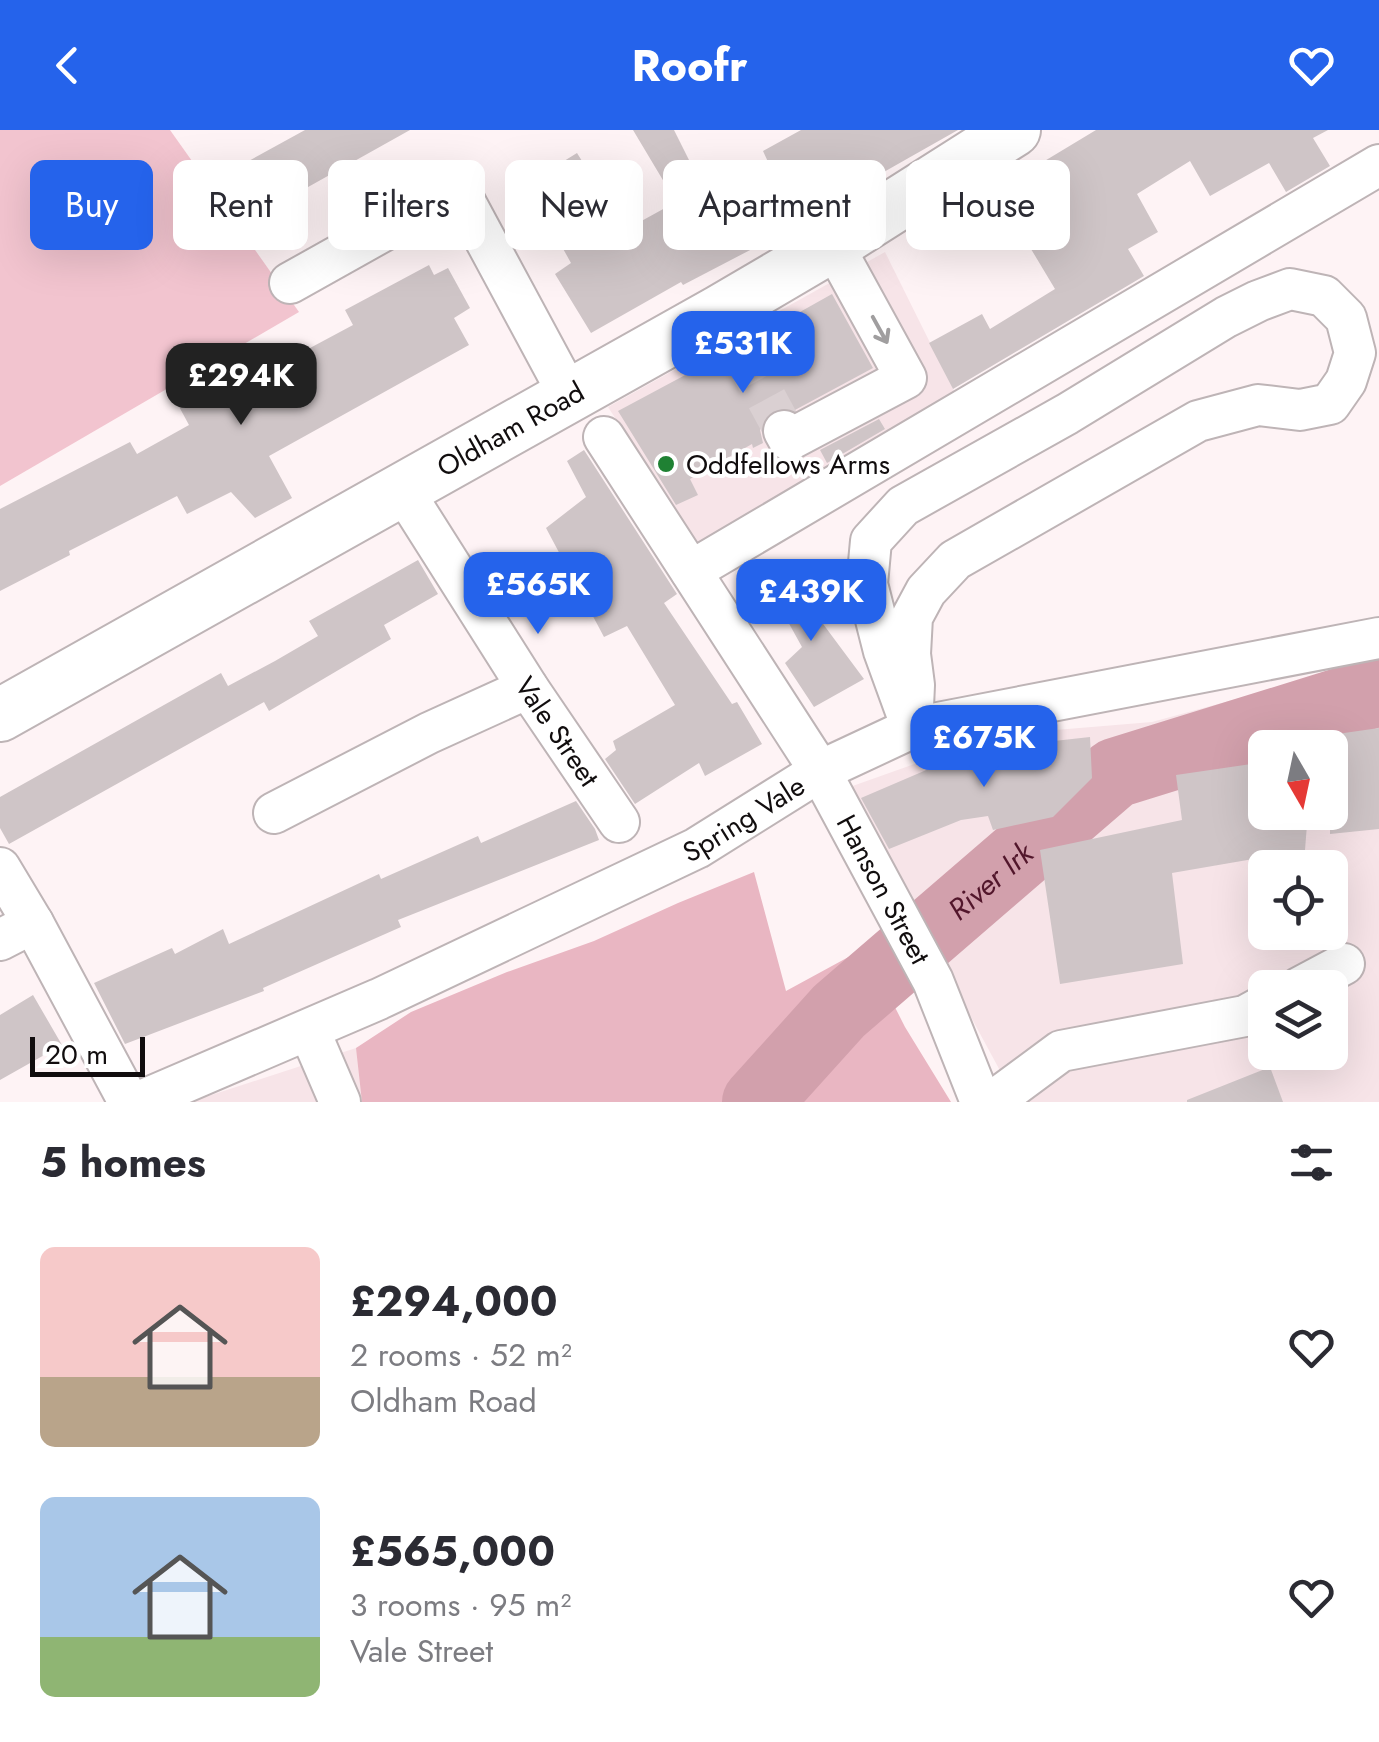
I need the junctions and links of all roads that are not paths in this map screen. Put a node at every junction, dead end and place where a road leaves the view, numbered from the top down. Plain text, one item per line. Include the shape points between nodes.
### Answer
1 (991, 136) edge
2 (1379, 165) edge
3 (886, 208) edge
4 (826, 250) edge
5 (836, 250) edge
6 (290, 283) dead end
7 (570, 397) junction
8 (784, 432) dead end
9 (604, 437) dead end
10 (402, 489) junction
11 (691, 571) junction
12 (1379, 638) edge
13 (528, 688) junction
14 (0, 715) edge
15 (912, 728) junction
16 (820, 771) junction
17 (274, 813) dead end
18 (620, 822) dead end
19 (0, 868) edge
20 (16, 932) edge
21 (1344, 964) dead end
22 (1333, 970) edge
23 (1248, 1014) edge
24 (310, 1030) junction
25 (128, 1102) edge
26 (139, 1102) edge
27 (340, 1102) edge
28 (981, 1102) edge
29 (992, 1102) edge

1 - 3 main road, Oldham Road
2 - 11 street
4 - 7 main road, Oldham Road via 728,329
5 -> 8 street via 906,378 790,440
6 - 7 street via 458,189
7 - 10 main road, Oldham Road
9 - 11 street, Hanson Street
10 - 13 street, Vale Street
10 - 14 main road, Oldham Road
11 - 16 street, Hanson Street
12 - 15 street, Spring Vale
13 - 17 street
13 - 18 street, Vale Street
15 - 15 street via 866,584 871,541 903,506 1242,309 1290,290 1324,296 1346,318 1355,353 1330,404 1300,410 1258,404 1198,421 955,560 912,617
15 - 16 street, Spring Vale
16 - 24 street, Spring Vale via 697,848
16 - 28 street, Hanson Street via 933,981
19 - 20 street
20 - 25 street
21 - 22 street
23 - 29 street via 1061,1052
24 - 26 street, Spring Vale
24 - 27 street

